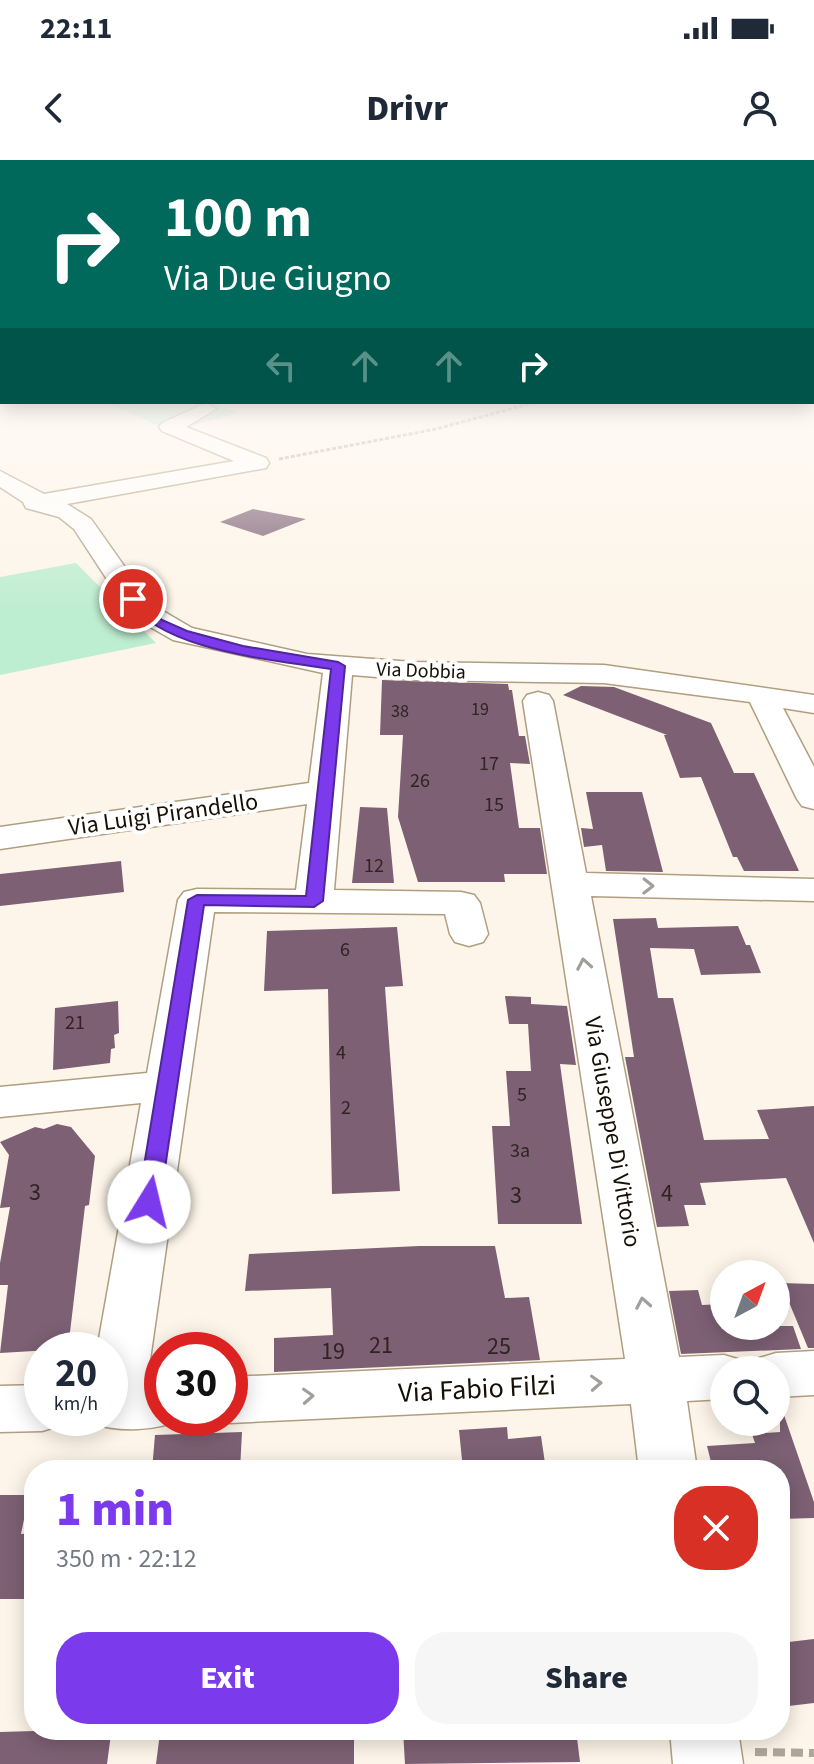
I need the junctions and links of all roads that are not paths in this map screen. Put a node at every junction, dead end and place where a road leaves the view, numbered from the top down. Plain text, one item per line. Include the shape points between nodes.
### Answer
1 (238, 458) edge
2 (0, 478) edge
3 (40, 502) junction
4 (0, 509) edge
5 (338, 666) junction
6 (761, 694) junction
7 (538, 701) dead end
8 (814, 704) edge
9 (326, 791) junction
10 (814, 799) edge
11 (0, 838) edge
12 (570, 884) junction
13 (814, 890) edge
14 (314, 901) junction
15 (469, 934) dead end
16 (168, 1086) junction
17 (0, 1102) edge
18 (814, 1373) edge
19 (790, 1374) edge
20 (710, 1378) edge
21 (656, 1380) junction
22 (248, 1399) edge
23 (129, 1405) edge
24 (24, 1408) edge
25 (0, 1409) edge
26 (667, 1460) edge

1 - 3 street via 252,464
2 - 3 street, Via Dobbia
3 - 4 street
3 - 5 street, Via Dobbia via 83,524 141,610 158,622 242,650
5 - 6 street, Via Dobbia via 604,674
5 - 9 street
6 - 8 street, Via Dobbia
6 - 10 street
7 - 12 street, Via Giuseppe Di Vittorio
9 - 11 street, Via Luigi Pirandello
9 - 14 street
12 -> 13 street
21 -> 12 street, Via Giuseppe Di Vittorio
14 - 15 street via 461,903
14 - 16 street via 197,900
16 - 17 street
16 - 23 street
18 - 19 street
20 - 21 street, Via Fabio Filzi
22 -> 21 street, Via Fabio Filzi
21 - 26 street, Via Giuseppe Di Vittorio
24 - 25 street

